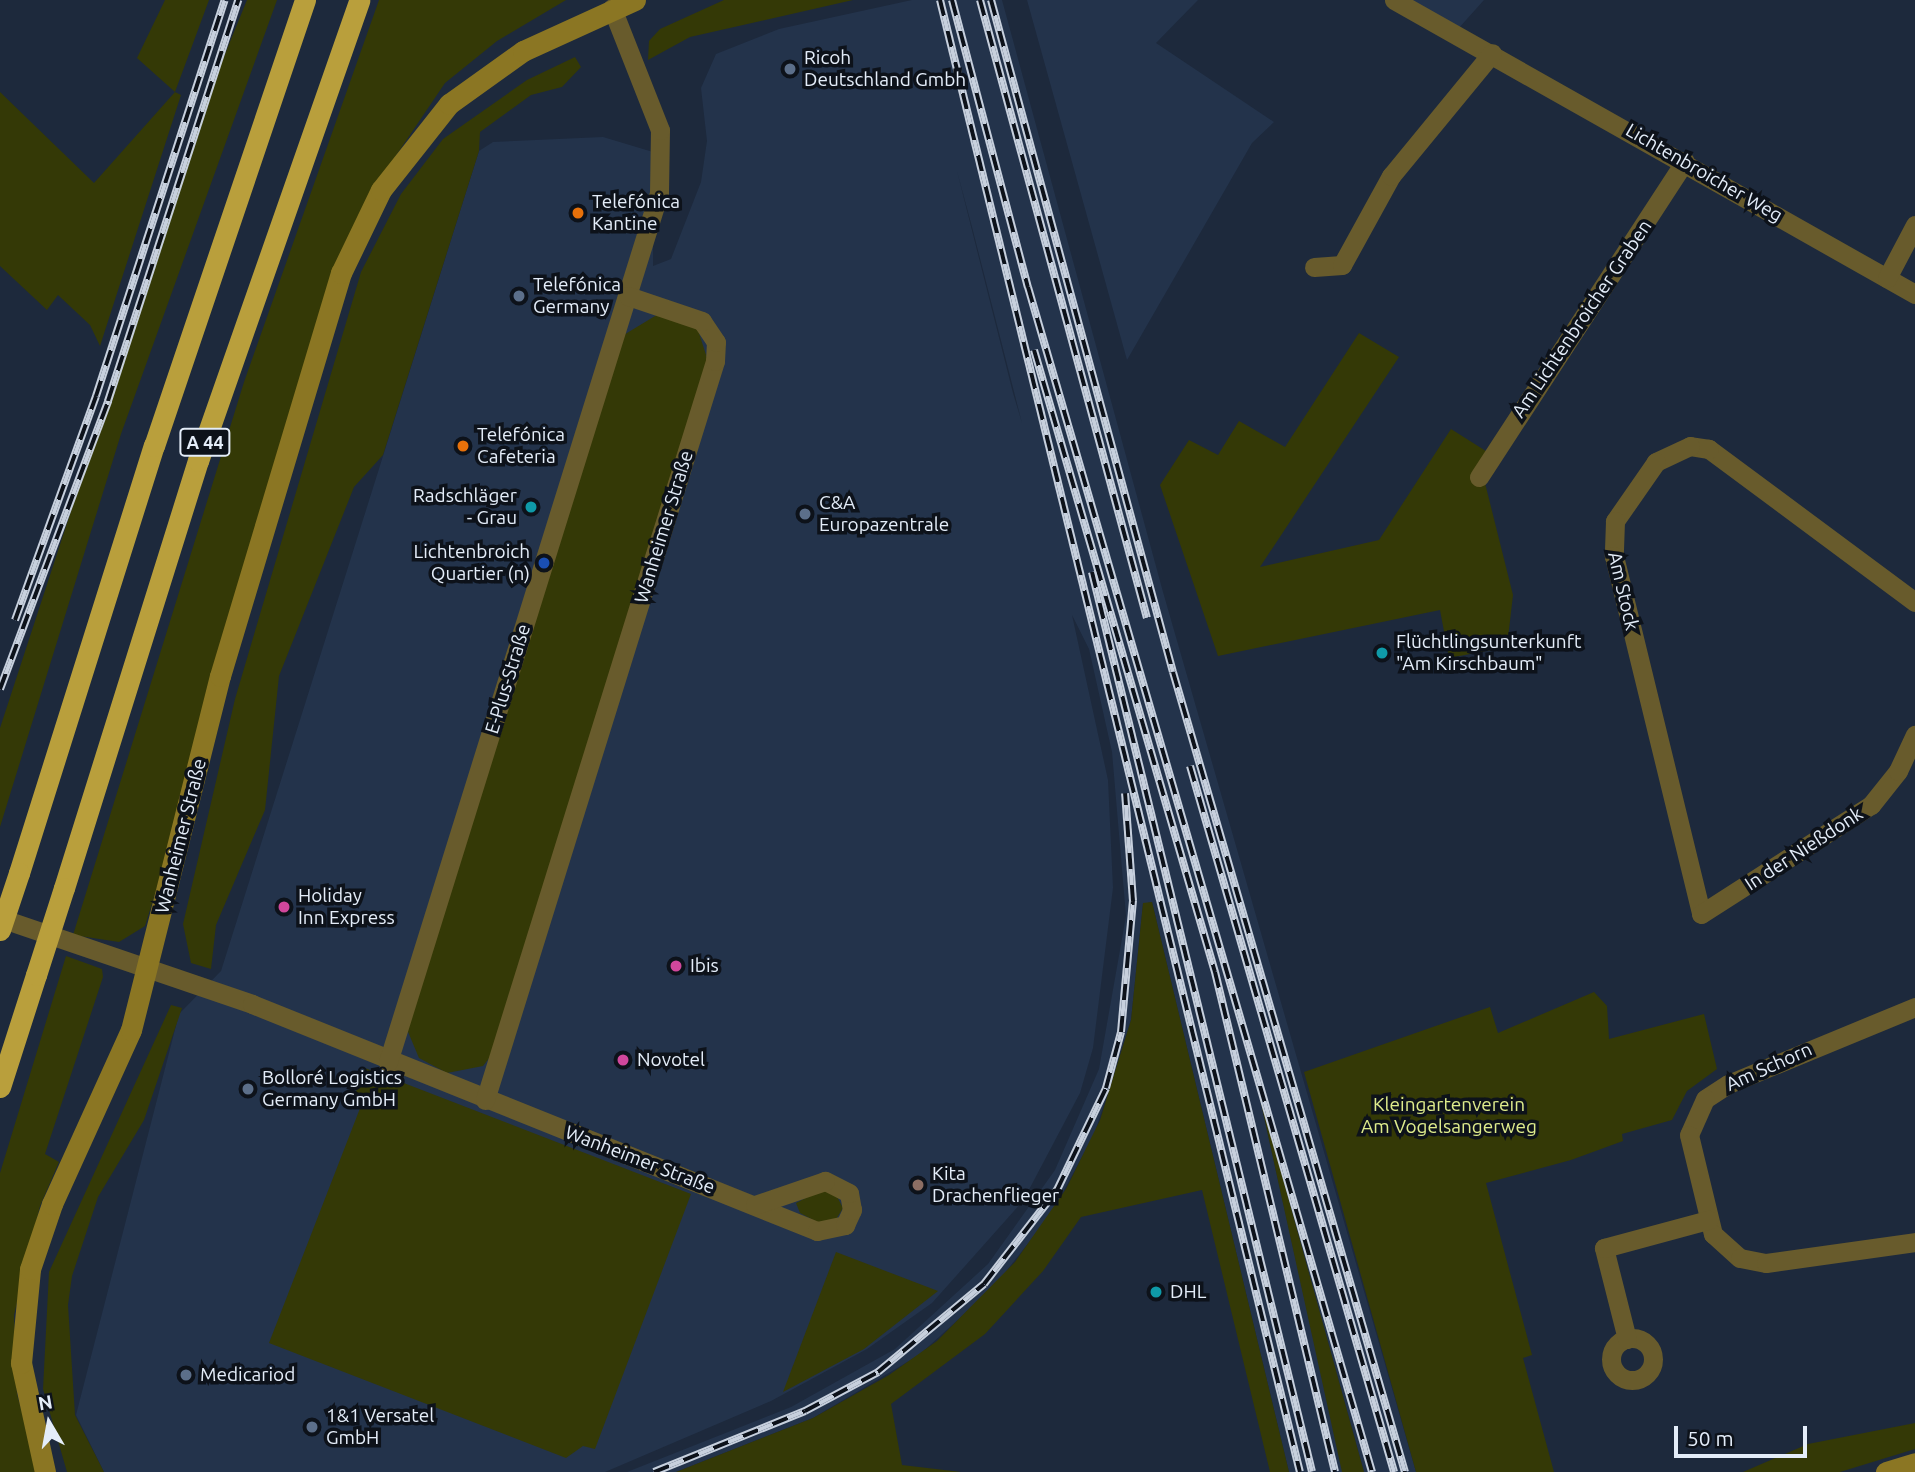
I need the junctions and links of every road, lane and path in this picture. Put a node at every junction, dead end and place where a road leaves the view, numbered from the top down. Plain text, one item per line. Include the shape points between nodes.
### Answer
1 (305, 0) edge
2 (359, 0) edge
3 (635, 0) edge
4 (1394, 0) edge
5 (612, 8) junction
6 (1492, 53) junction
7 (1685, 161) junction
8 (1915, 225) edge
9 (1314, 267) dead end
10 (1888, 278) junction
11 (1915, 294) edge
12 (628, 296) junction
13 (1479, 477) dead end
14 (1915, 602) edge
15 (1915, 735) edge
16 (1701, 914) joint
17 (0, 918) edge
18 (0, 930) edge
19 (147, 970) junction
20 (1915, 1007) edge
21 (388, 1062) junction
22 (0, 1087) edge
23 (485, 1100) junction
24 (755, 1205) dead end
25 (1708, 1220) junction
26 (1915, 1242) edge
27 (1627, 1339) dead end
28 (45, 1472) edge

1 - 18 highway, A 44, bridge
2 - 22 highway, A 44, bridge via 198,461
3 - 5 street, Wanheimer Straße
4 - 6 street, Lichtenbroicher Weg
5 - 12 street via 662,146 659,194
5 - 19 street, Wanheimer Straße via 523,51 449,104 397,165 351,247 220,677
6 - 7 street, Lichtenbroicher Weg
6 - 9 street via 1391,176 1342,265
7 - 10 street, Lichtenbroicher Weg
7 - 13 street, Am Lichtenbroicher Graben
8 - 10 street
10 - 11 street, Lichtenbroicher Weg
12 - 21 street, E-Plus-Straße
12 - 23 street, Wanheimer Straße via 702,321 713,334 715,361
14 - 16 street, Am Stock via 1709,449 1672,450 1624,504 1615,521 1614,556
15 - 16 street, In der Nießdonk via 1899,771 1871,805
17 - 19 street, Wanheimer Straße
19 - 21 street, Wanheimer Straße via 251,1004
19 - 28 street, Wanheimer Straße via 131,1030 52,1204 30,1269 21,1363
20 - 25 street, Am Schorn via 1791,1056 1705,1099 1689,1135
21 - 23 street, Wanheimer Straße
23 - 24 street, Wanheimer Straße
25 - 26 street, Am Schorn via 1725,1248 1766,1263
25 - 27 street via 1604,1248

